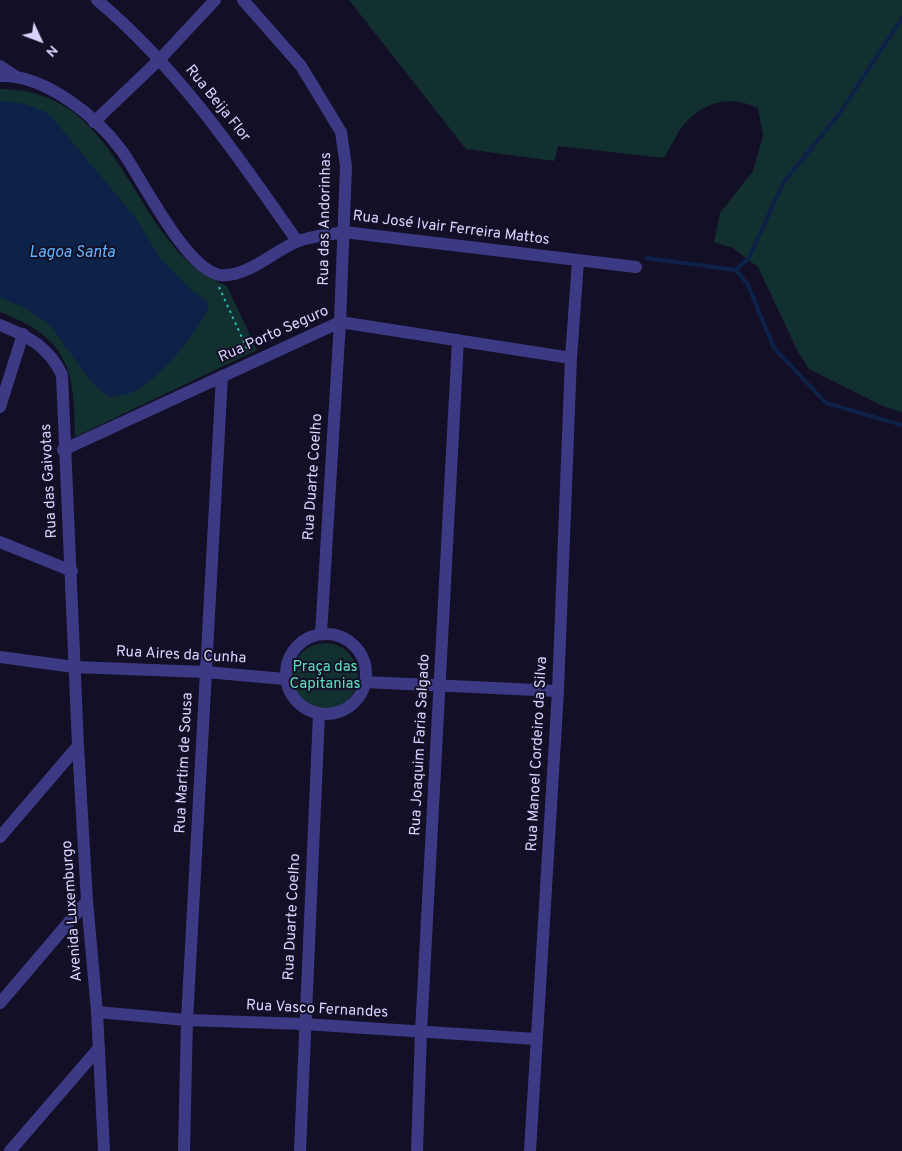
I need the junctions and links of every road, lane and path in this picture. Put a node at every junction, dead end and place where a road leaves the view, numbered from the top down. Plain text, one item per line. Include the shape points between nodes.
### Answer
1 (97, 0) edge
2 (215, 0) edge
3 (243, 0) edge
4 (160, 59) junction
5 (0, 66) edge
6 (0, 76) edge
7 (15, 76) junction
8 (94, 122) junction
9 (344, 232) junction
10 (297, 241) junction
11 (578, 261) junction
12 (636, 267) dead end
13 (212, 272) junction
14 (340, 322) junction
15 (0, 326) edge
16 (23, 334) junction
17 (458, 340) junction
18 (571, 358) junction
19 (253, 363) junction
20 (222, 376) junction
21 (0, 407) edge
22 (63, 450) junction
23 (0, 542) edge
24 (72, 571) junction
25 (321, 634) junction
26 (2, 662) edge
27 (74, 668) junction
28 (206, 672) junction
29 (285, 679) junction
30 (365, 682) junction
31 (441, 685) junction
32 (558, 691) junction
33 (319, 714) junction
34 (78, 746) junction
35 (0, 836) edge
36 (87, 901) junction
37 (0, 1003) edge
38 (97, 1012) junction
39 (187, 1020) junction
40 (304, 1024) junction
41 (421, 1032) junction
42 (536, 1039) junction
43 (99, 1048) junction
44 (10, 1151) edge
45 (104, 1151) edge
46 (184, 1151) edge
47 (300, 1151) edge
48 (417, 1151) edge
49 (530, 1151) edge

1 - 4 street, Rua Beija Flor
2 - 4 street
3 - 9 street, Rua das Andorinhas via 301,66 341,132 346,166
4 - 8 street
4 - 10 street, Rua Beija Flor via 234,150
5 - 7 street
6 - 7 street
7 - 8 street via 48,88 72,102
8 - 13 street via 122,150 174,234 194,259
9 - 10 street, Rua José Ivair Ferreira Mattos
9 - 11 street, Rua José Ivair Ferreira Mattos
9 - 14 street, Rua das Andorinhas
10 - 13 street, Rua José Ivair Ferreira Mattos via 243,270 228,275
11 - 12 street, Rua José Ivair Ferreira Mattos
11 - 18 street, Rua Manoel Cordeiro da Silva
13 - 19 path
14 - 17 street, Rua Porto Seguro
14 - 19 street, Rua Porto Seguro
14 - 25 street, Rua Duarte Coelho
15 - 16 street, Rua das Gaivotas
16 - 21 street
16 - 22 street, Rua das Gaivotas via 48,352 62,375
17 - 18 street, Rua Porto Seguro
17 - 31 street, Rua Joaquim Faria Salgado
18 - 32 street, Rua Manoel Cordeiro da Silva
19 - 20 street, Rua Porto Seguro
20 - 22 street, Rua Porto Seguro
20 - 28 street, Rua Martim de Sousa
22 - 24 street, Rua das Gaivotas
23 - 24 street
24 - 27 street, Rua das Gaivotas
25 - 29 street via 297,646 288,661
25 - 30 street via 350,642 363,660
26 - 27 street, Rua Aires da Cunha
27 - 28 street, Rua Aires da Cunha
27 - 34 street, Avenida Luxemburgo
28 - 29 street, Rua Aires da Cunha
28 - 39 street, Rua Martim de Sousa
29 - 33 street via 296,702
30 - 31 street
30 - 33 street via 359,697 348,708 334,714
31 - 32 street
31 - 41 street, Rua Joaquim Faria Salgado
32 - 42 street, Rua Manoel Cordeiro da Silva
33 - 40 street, Rua Duarte Coelho
34 - 35 street
34 - 36 street, Avenida Luxemburgo
36 - 37 street
36 - 38 street, Avenida Luxemburgo
38 - 39 street, Rua Vasco Fernandes
38 - 43 street, Avenida Luxemburgo
39 - 40 street, Rua Vasco Fernandes
39 - 46 street, Rua Martim de Sousa
40 - 41 street, Rua Vasco Fernandes
40 - 47 street, Rua Duarte Coelho
41 - 42 street, Rua Vasco Fernandes
41 - 48 street, Rua Joaquim Faria Salgado
42 - 49 street, Rua Manoel Cordeiro da Silva
43 - 44 street
43 - 45 street, Avenida Luxemburgo

